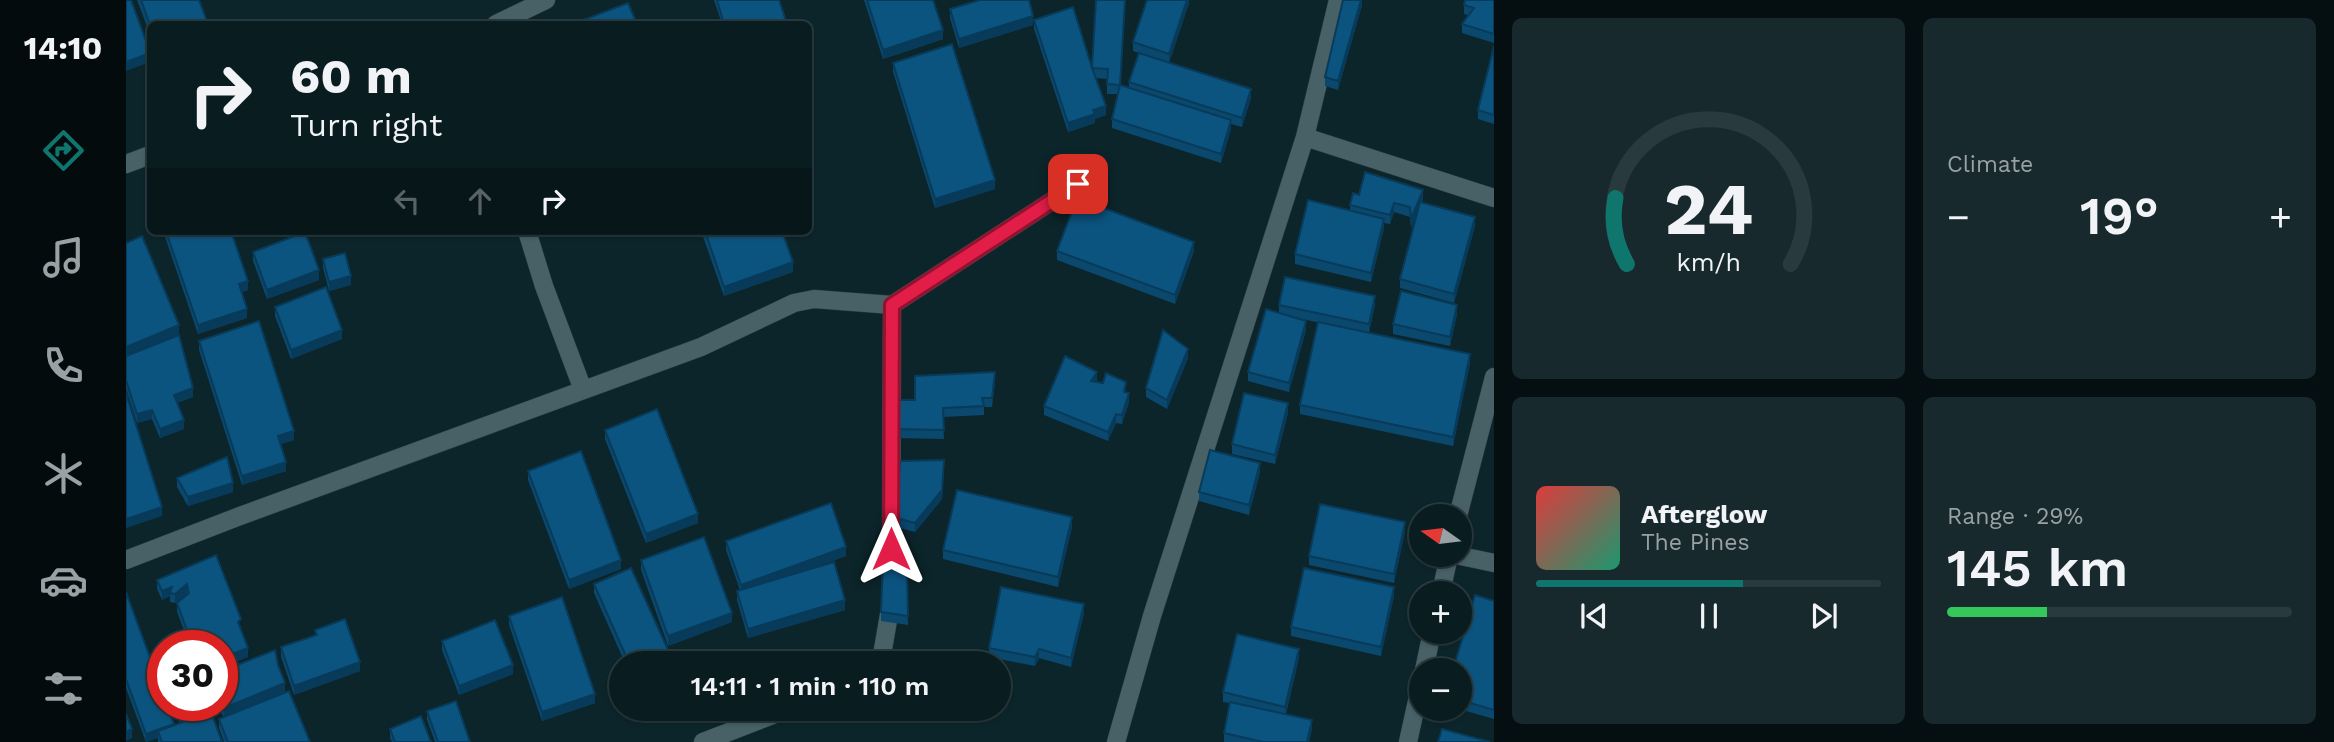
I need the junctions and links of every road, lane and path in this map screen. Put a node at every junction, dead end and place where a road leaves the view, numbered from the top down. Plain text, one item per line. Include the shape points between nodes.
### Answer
1 (546, 0) edge
2 (1338, 0) edge
3 (502, 21) edge
4 (1305, 137) junction
5 (147, 156) edge
6 (126, 164) edge
7 (1078, 184) dead end
8 (1494, 198) edge
9 (528, 235) edge
10 (892, 305) junction
11 (1494, 377) edge
12 (583, 390) junction
13 (1461, 504) edge
14 (1472, 558) edge
15 (126, 560) edge
16 (1494, 563) edge
17 (882, 651) edge
18 (757, 721) edge
19 (1413, 721) edge
20 (703, 742) edge
21 (1116, 742) edge
22 (1408, 742) edge

1 - 3 street
2 - 4 street
4 - 8 street
4 - 21 street
5 - 6 street
7 - 10 street
9 - 12 street
10 - 12 street via 814,299 794,303 701,347
10 - 17 street via 891,603
11 - 13 street
12 - 15 street
14 - 16 street
18 - 20 street
19 - 22 street

